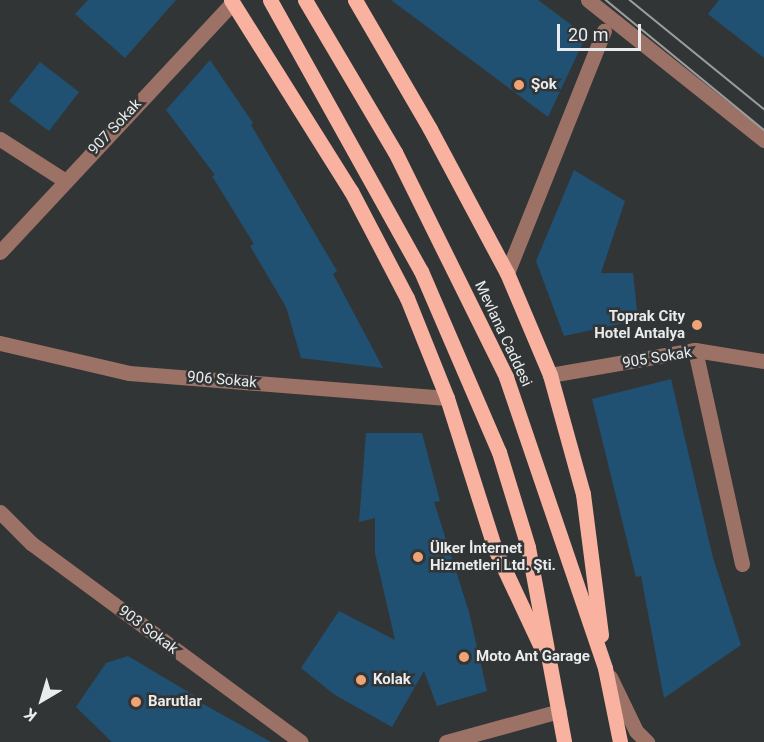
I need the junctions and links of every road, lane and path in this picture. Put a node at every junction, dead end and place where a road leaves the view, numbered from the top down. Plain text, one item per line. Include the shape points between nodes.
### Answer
1 (270, 0) edge
2 (305, 0) edge
3 (355, 0) edge
4 (588, 0) edge
5 (232, 1) edge
6 (604, 31) dead end
7 (0, 139) edge
8 (764, 140) edge
9 (64, 180) junction
10 (0, 252) edge
11 (507, 273) junction
12 (0, 342) edge
13 (695, 350) junction
14 (764, 361) edge
15 (550, 375) junction
16 (447, 398) junction
17 (0, 512) edge
18 (742, 564) dead end
19 (605, 668) junction
20 (551, 669) junction
21 (559, 711) junction
22 (299, 741) edge
23 (446, 742) edge
24 (564, 742) edge
25 (620, 742) edge
26 (647, 742) edge

1 - 20 main road via 421,271 473,389 499,452 528,547
2 - 19 main road, Mevlana Caddesi via 394,152 506,377
3 - 11 main road
4 - 8 street
5 - 9 street, 907 Sokak
5 - 16 main road via 351,191 407,298
6 - 11 street
7 - 9 street
9 - 10 street, 907 Sokak
11 - 15 main road
12 - 16 street, 906 Sokak via 129,373
13 - 14 street, 905 Sokak
13 - 15 street, 905 Sokak
13 - 18 street
15 - 19 main road via 583,494
16 - 20 main road via 495,549
17 - 22 street, 903 Sokak via 31,543
19 - 25 main road, Mevlana Caddesi
19 - 26 street via 636,731
20 - 21 main road
21 - 23 street
21 - 24 main road

